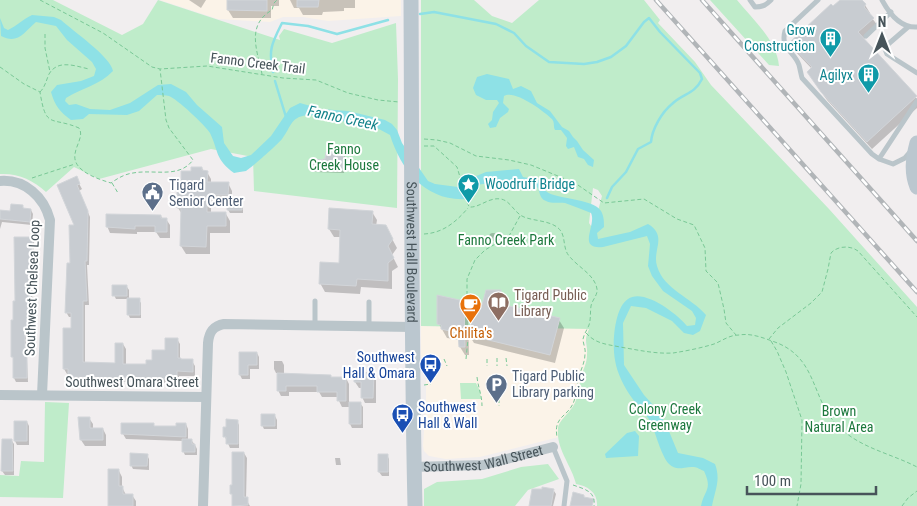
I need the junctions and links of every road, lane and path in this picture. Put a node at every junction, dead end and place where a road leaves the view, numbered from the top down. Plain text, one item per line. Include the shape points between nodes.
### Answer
1 (40, 0) edge
2 (278, 0) edge
3 (411, 0) edge
4 (750, 0) edge
5 (771, 0) edge
6 (818, 0) edge
7 (881, 1) edge
8 (891, 12) junction
9 (908, 27) junction
10 (917, 27) edge
11 (45, 34) dead end
12 (866, 36) dead end
13 (0, 67) edge
14 (89, 69) dead end
15 (160, 69) junction
16 (50, 73) junction
17 (917, 73) edge
18 (262, 75) junction
19 (40, 92) junction
20 (917, 101) edge
21 (400, 102) dead end
22 (418, 138) junction
23 (917, 142) edge
24 (425, 146) dead end
25 (879, 160) junction
26 (76, 164) junction
27 (0, 181) edge
28 (111, 183) junction
29 (24, 186) junction
30 (917, 187) edge
31 (118, 193) dead end
32 (469, 207) junction
33 (520, 216) junction
34 (411, 234) junction
35 (494, 240) dead end
36 (496, 244) junction
37 (467, 296) dead end
38 (315, 301) dead end
39 (369, 302) dead end
40 (917, 317) edge
41 (315, 325) junction
42 (369, 326) junction
43 (412, 327) junction
44 (586, 332) junction
45 (736, 335) junction
46 (468, 339) dead end
47 (769, 340) junction
48 (497, 358) dead end
49 (506, 358) dead end
50 (444, 359) dead end
51 (466, 359) dead end
52 (487, 359) dead end
53 (446, 366) dead end
54 (487, 366) dead end
55 (497, 366) dead end
56 (507, 366) dead end
57 (499, 376) dead end
58 (477, 377) dead end
59 (499, 382) dead end
60 (0, 395) edge
61 (42, 395) junction
62 (205, 397) junction
63 (499, 399) dead end
64 (482, 406) dead end
65 (499, 406) dead end
66 (555, 443) junction
67 (414, 467) junction
68 (917, 468) edge
69 (573, 481) dead end
70 (917, 491) edge
71 (203, 506) edge
72 (414, 506) edge
73 (564, 506) edge
74 (594, 506) edge
75 (797, 506) edge
76 (902, 506) edge

1 - 15 path via 86,23 152,67
2 - 18 path via 272,10 260,18 256,30
3 - 22 main road, Southwest Hall Boulevard
4 - 5 lane via 759,7
6 - 25 lane via 785,31 784,44 798,64 802,78
7 - 8 lane
8 - 9 lane
8 - 12 lane
9 - 10 lane
9 - 17 lane via 885,50
11 - 16 path
13 - 19 path
14 - 16 path via 61,65
15 - 18 path, Fanno Creek Trail via 207,66
15 - 28 path via 166,120 193,160 179,171 132,173
16 - 19 path
18 - 21 path, Fanno Creek Trail via 316,80 348,93
19 - 26 path via 48,117 81,130 74,154
20 - 25 lane
22 - 34 main road, Southwest Hall Boulevard via 412,181
22 - 45 path via 450,143 476,156 531,166 575,183 604,203 644,199 677,219 694,225 705,248 706,271 720,288 726,323
23 - 25 lane via 905,158 893,164
23 - 30 main road via 913,171
24 - 32 path via 434,146 457,167
26 - 28 path
26 - 29 path via 31,178
27 - 29 street, Southwest Chelsea Loop
28 - 31 path
29 - 61 street, Southwest Chelsea Loop via 44,202 51,227
32 - 33 path via 499,198 508,202
32 - 34 path via 438,232
33 - 36 path via 512,233
33 - 44 path via 558,228 567,253 595,284 596,293
34 - 43 main road, Southwest Hall Boulevard
35 - 36 path
36 - 37 path via 485,250 472,266
38 - 41 lane
39 - 42 lane
40 - 47 path via 854,248 838,248 831,253 822,292 778,328
41 - 42 street, Southwest Omara Street
41 - 62 street, Southwest Omara Street via 224,324 214,327 209,337
42 - 43 street, Southwest Omara Street
43 - 67 main road, Southwest Hall Boulevard
44 - 45 path via 602,344 661,353 712,345
44 - 66 path via 584,363 574,402 556,424
45 - 47 path via 753,335
46 - 51 path
47 - 68 path via 786,347 802,361 831,418 848,435
47 - 75 path via 777,351 802,420 801,484
48 - 55 path
49 - 56 path
50 - 53 path
52 - 54 path
57 - 59 path
58 - 64 path
60 - 61 street, Southwest Omara Street
61 - 62 street, Southwest Omara Street
62 - 71 street
63 - 65 path
66 - 67 street, Southwest Wall Street via 483,466
66 - 73 lane via 567,481
67 - 72 main road, Southwest Hall Boulevard
69 - 74 path via 574,486 591,492
70 - 76 path

